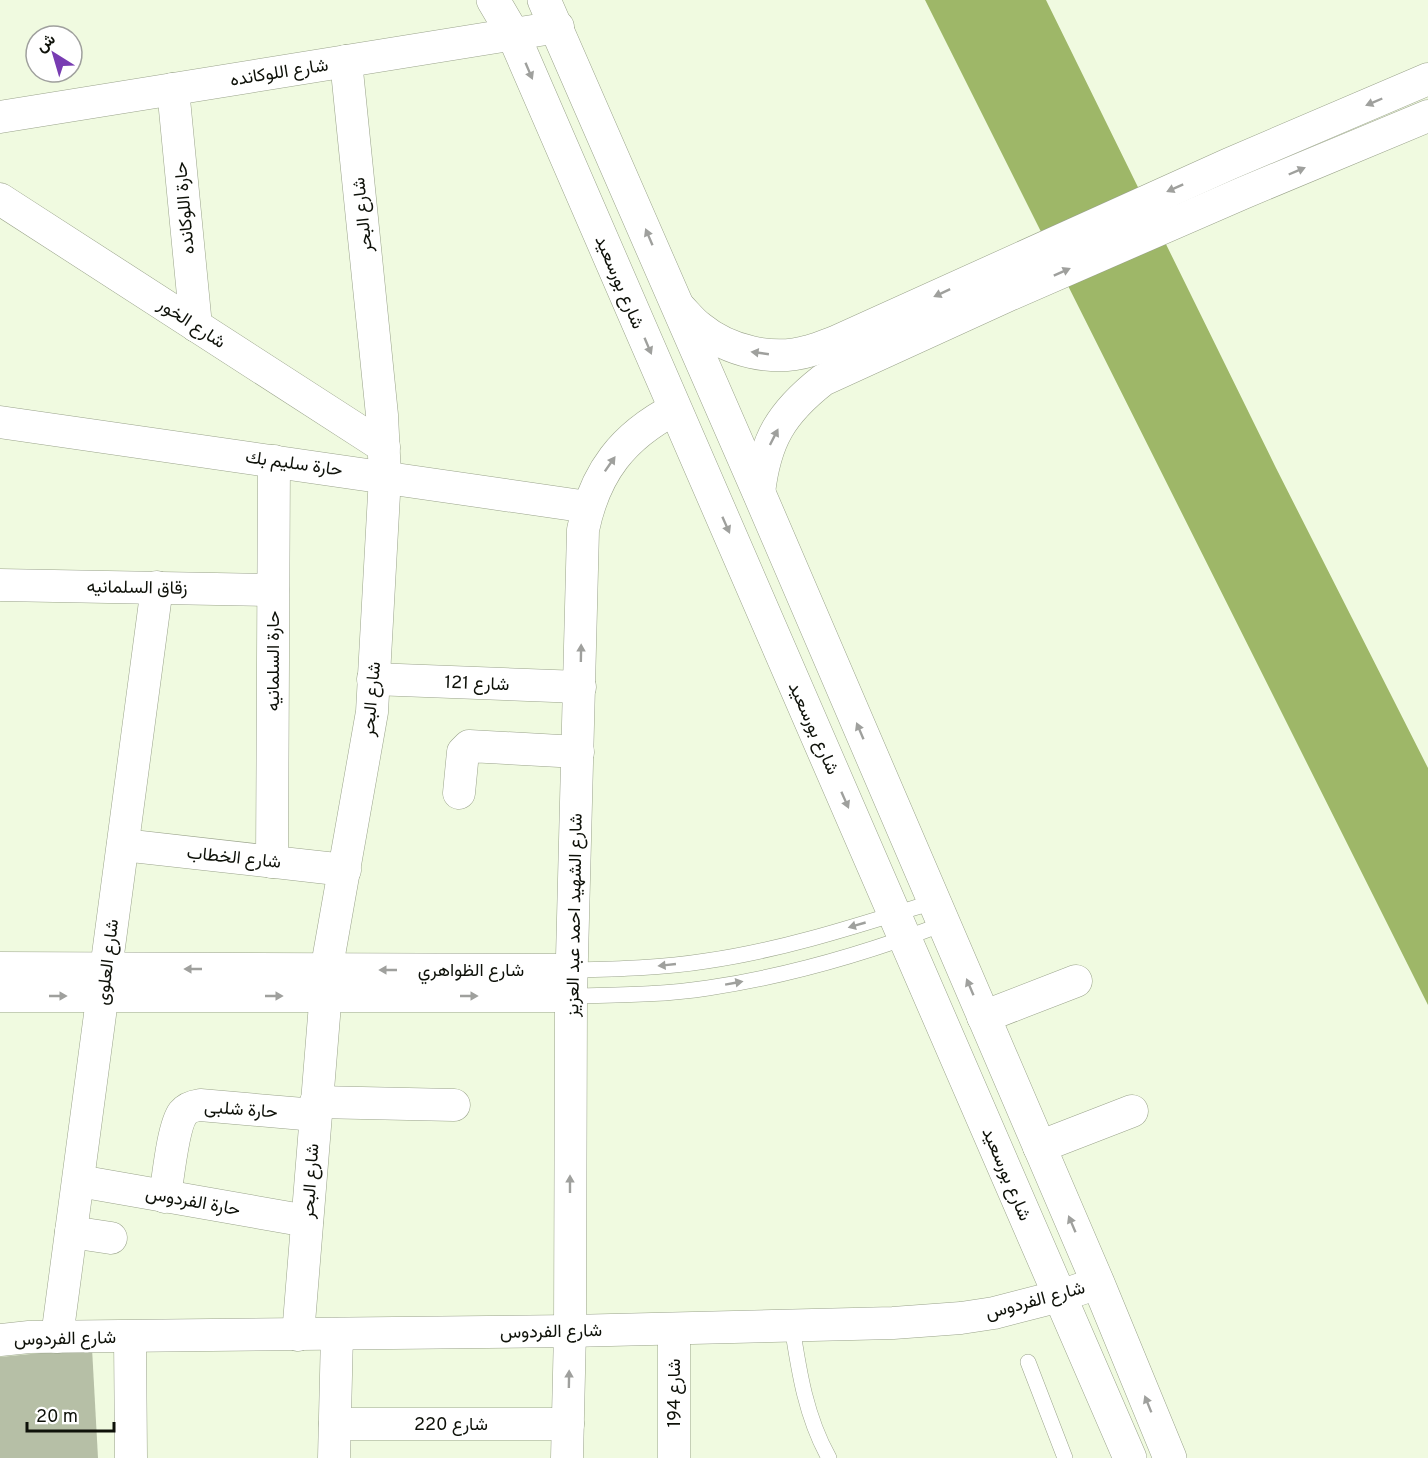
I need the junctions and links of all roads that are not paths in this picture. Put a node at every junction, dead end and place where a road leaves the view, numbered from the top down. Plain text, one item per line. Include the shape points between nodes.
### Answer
1 (493, 0) edge
2 (551, 13) edge
3 (513, 34) junction
4 (346, 61) junction
5 (1428, 79) edge
6 (173, 89) junction
7 (1428, 116) edge
8 (0, 117) edge
9 (0, 199) edge
10 (1002, 282) junction
11 (680, 308) junction
12 (196, 326) junction
13 (675, 409) junction
14 (0, 422) edge
15 (274, 460) junction
16 (385, 462) junction
17 (759, 493) junction
18 (588, 507) junction
19 (0, 585) edge
20 (157, 587) junction
21 (273, 590) junction
22 (373, 679) junction
23 (580, 687) junction
24 (578, 752) junction
25 (459, 793) dead end
26 (123, 845) junction
27 (272, 862) junction
28 (345, 870) junction
29 (938, 913) junction
30 (900, 926) junction
31 (0, 968) edge
32 (1076, 981) dead end
33 (105, 982) junction
34 (327, 983) junction
35 (572, 983) junction
36 (0, 996) edge
37 (983, 1017) junction
38 (454, 1106) dead end
39 (316, 1109) junction
40 (1132, 1111) dead end
41 (1039, 1147) junction
42 (79, 1181) junction
43 (165, 1197) junction
44 (307, 1221) junction
45 (71, 1232) junction
46 (111, 1238) dead end
47 (1098, 1283) junction
48 (1060, 1296) junction
49 (792, 1326) junction
50 (674, 1329) junction
51 (570, 1331) junction
52 (337, 1334) junction
53 (298, 1335) junction
54 (57, 1337) junction
55 (130, 1337) junction
56 (0, 1340) edge
57 (1028, 1362) dead end
58 (335, 1424) junction
59 (568, 1424) junction
60 (1166, 1449) edge
61 (1123, 1456) edge
62 (131, 1458) edge
63 (334, 1458) edge
64 (567, 1458) edge
65 (674, 1458) edge
66 (829, 1458) edge
67 (1065, 1458) edge

1 - 3 main road, شارع بورسعيد
2 - 3 street, شارع اللوكانده
11 -> 2 main road
3 - 4 street, شارع اللوكانده
3 -> 13 main road, شارع بورسعيد
4 - 6 street, شارع اللوكانده
4 - 16 street, شارع البحر
5 -> 10 street via 1229,164
6 - 8 street, شارع اللوكانده
6 - 12 street, حارة اللوكانده
10 -> 7 street via 1243,193
9 - 12 street, شارع الخور
10 -> 11 street via 807,352 779,355 750,352 723,343 699,328
17 -> 10 street via 762,466 771,440 802,396 824,380
11 - 17 main road
12 - 16 street, شارع الخور
18 -> 13 street, شارع الشهيد احمد عبد العزيز via 604,472 627,442
13 -> 30 main road, شارع بورسعيد
14 - 15 street, حارة سليم بك
15 - 16 street, حارة سليم بك
15 - 21 street, حارة السلمانيه
16 - 18 street, حارة سليم بك
16 - 22 street, شارع البحر
29 -> 17 main road
23 -> 18 street, شارع الشهيد احمد عبد العزيز via 583,530
19 - 20 street, زقاق السلمانيه
20 - 21 street, زقاق السلمانيه
20 - 26 street, شارع العلوى
21 - 27 street, حارة السلمانيه
22 - 23 street, شارع 121
22 - 28 street, شارع البحر via 368,742
23 - 24 street, شارع الشهيد احمد عبد العزيز
24 - 25 street via 469,746 463,752
24 - 35 street, شارع الشهيد احمد عبد العزيز
26 - 27 street, شارع الخطاب
26 - 33 street, شارع العلوى
27 - 28 street, شارع الخطاب
28 - 34 street, شارع البحر
29 - 30 lane, شارع الظواهري
29 - 30 lane
37 -> 29 main road
30 -> 35 lane, شارع الظواهري via 705,961 639,968
35 -> 30 lane, شارع الظواهري via 639,995 708,988 775,976
30 - 48 main road, شارع بورسعيد
31 - 33 street, شارع الظواهري
32 - 37 street
33 - 34 street, شارع الظواهري
36 -> 33 street, شارع الظواهري
33 - 42 street, شارع العلوى
34 - 35 street, شارع الظواهري
34 - 39 street, شارع البحر
51 -> 35 street, شارع الشهيد احمد عبد العزيز
37 - 41 main road
38 - 39 street
39 - 43 street, حارة شلبى via 200,1105 189,1108 178,1122
39 - 44 street, شارع البحر
40 - 41 street
47 -> 41 main road
42 - 43 street, حارة الفردوس
42 - 45 street, شارع العلوى
43 - 44 street, حارة الفردوس
44 - 53 street, شارع البحر
45 - 46 street
45 - 54 street, شارع العلوى
47 - 48 street, شارع الفردوس
60 -> 47 main road
48 - 49 street, شارع الفردوس via 960,1318
48 - 61 main road, شارع بورسعيد
49 - 50 street, شارع الفردوس
49 - 66 lane via 807,1405
50 - 51 street, شارع الفردوس
50 - 65 street, شارع 194
51 - 52 street, شارع الفردوس
59 -> 51 street, شارع الشهيد احمد عبد العزيز
52 - 53 street, شارع الفردوس
52 - 58 street
53 - 55 street, شارع الفردوس
54 - 55 street, شارع الفردوس
54 - 56 street, شارع الفردوس
55 - 62 street
57 - 67 lane
58 - 59 street, شارع 220
58 - 63 street
59 - 64 street, شارع الشهيد احمد عبد العزيز
60 - 61 main road

